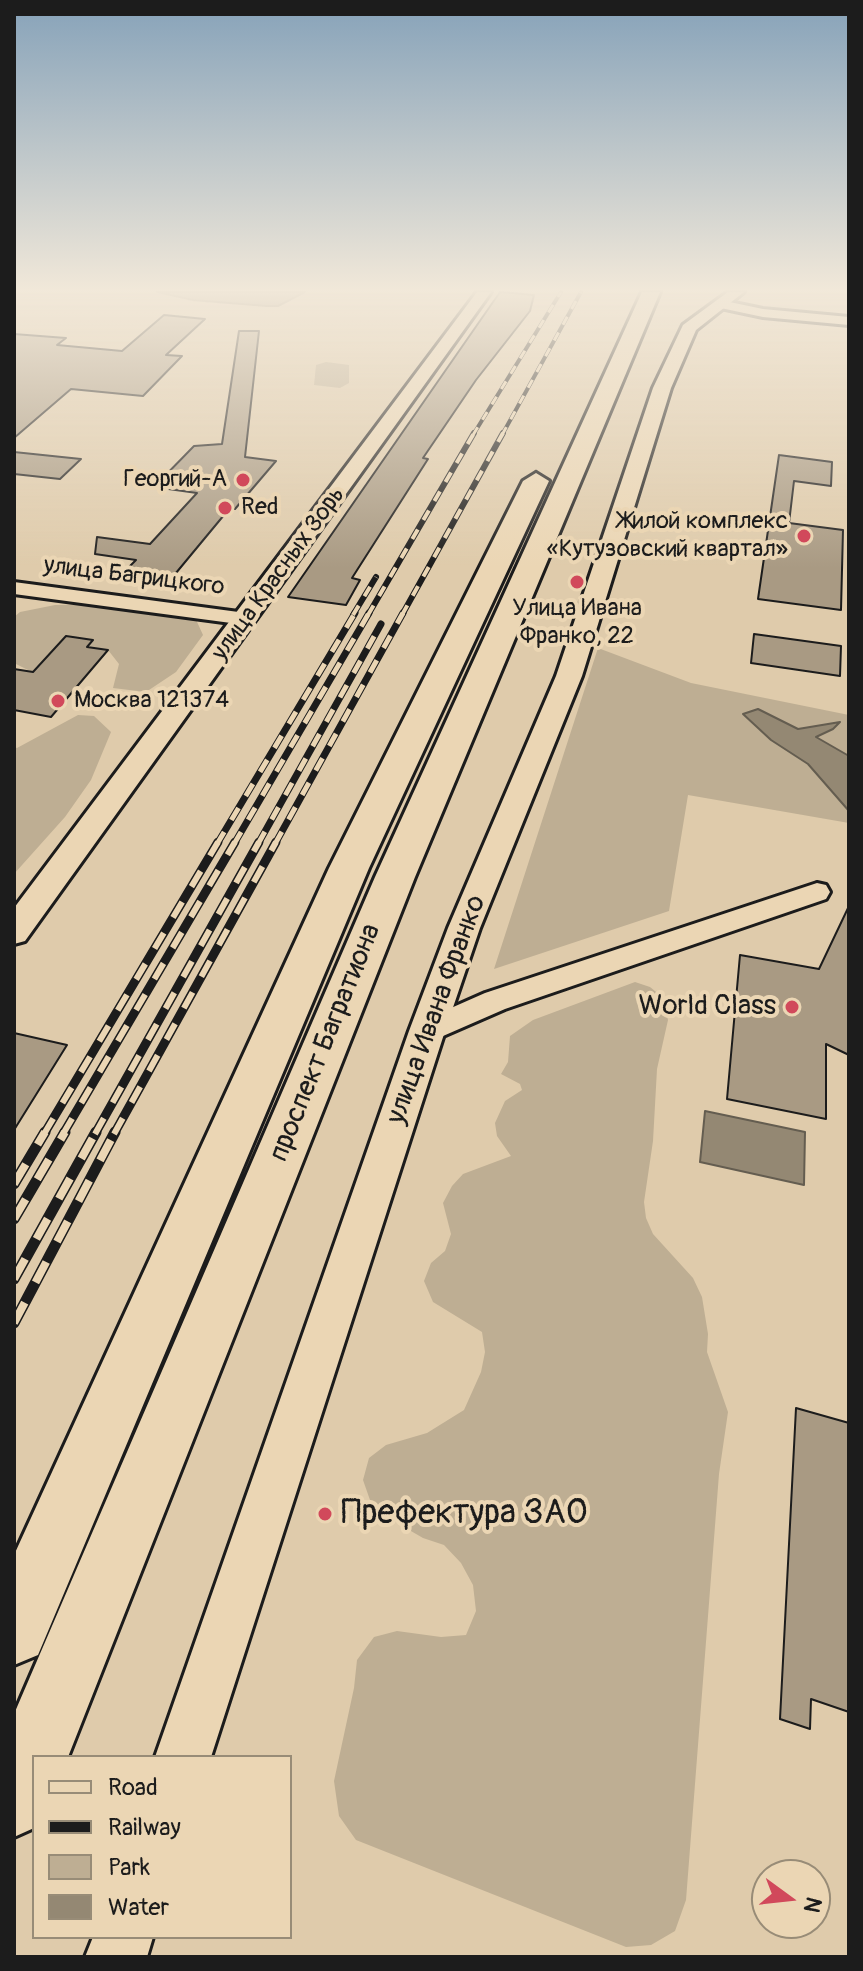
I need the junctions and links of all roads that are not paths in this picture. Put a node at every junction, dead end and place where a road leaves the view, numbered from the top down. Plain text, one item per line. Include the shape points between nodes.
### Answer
1 (417, 384) edge
2 (587, 384) edge
3 (607, 384) edge
4 (664, 384) edge
5 (14, 588) edge
6 (246, 619) junction
7 (372, 872) junction
8 (817, 892) dead end
9 (14, 932) edge
10 (427, 1031) junction
11 (14, 1631) edge
12 (184, 1755) edge
13 (14, 1800) edge

1 - 6 street, улица Красных Зорь
2 - 7 main road, проспект Багратиона
3 - 7 main road, проспект Багратиона
4 - 10 street, улица Ивана Франко via 569,676
5 - 6 street, улица Багрицкого
6 - 9 street, улица Красных Зорь
7 - 11 main road, проспект Багратиона
7 - 13 main road, проспект Багратиона
8 - 10 street via 495,1001
10 - 12 street, улица Ивана Франко

